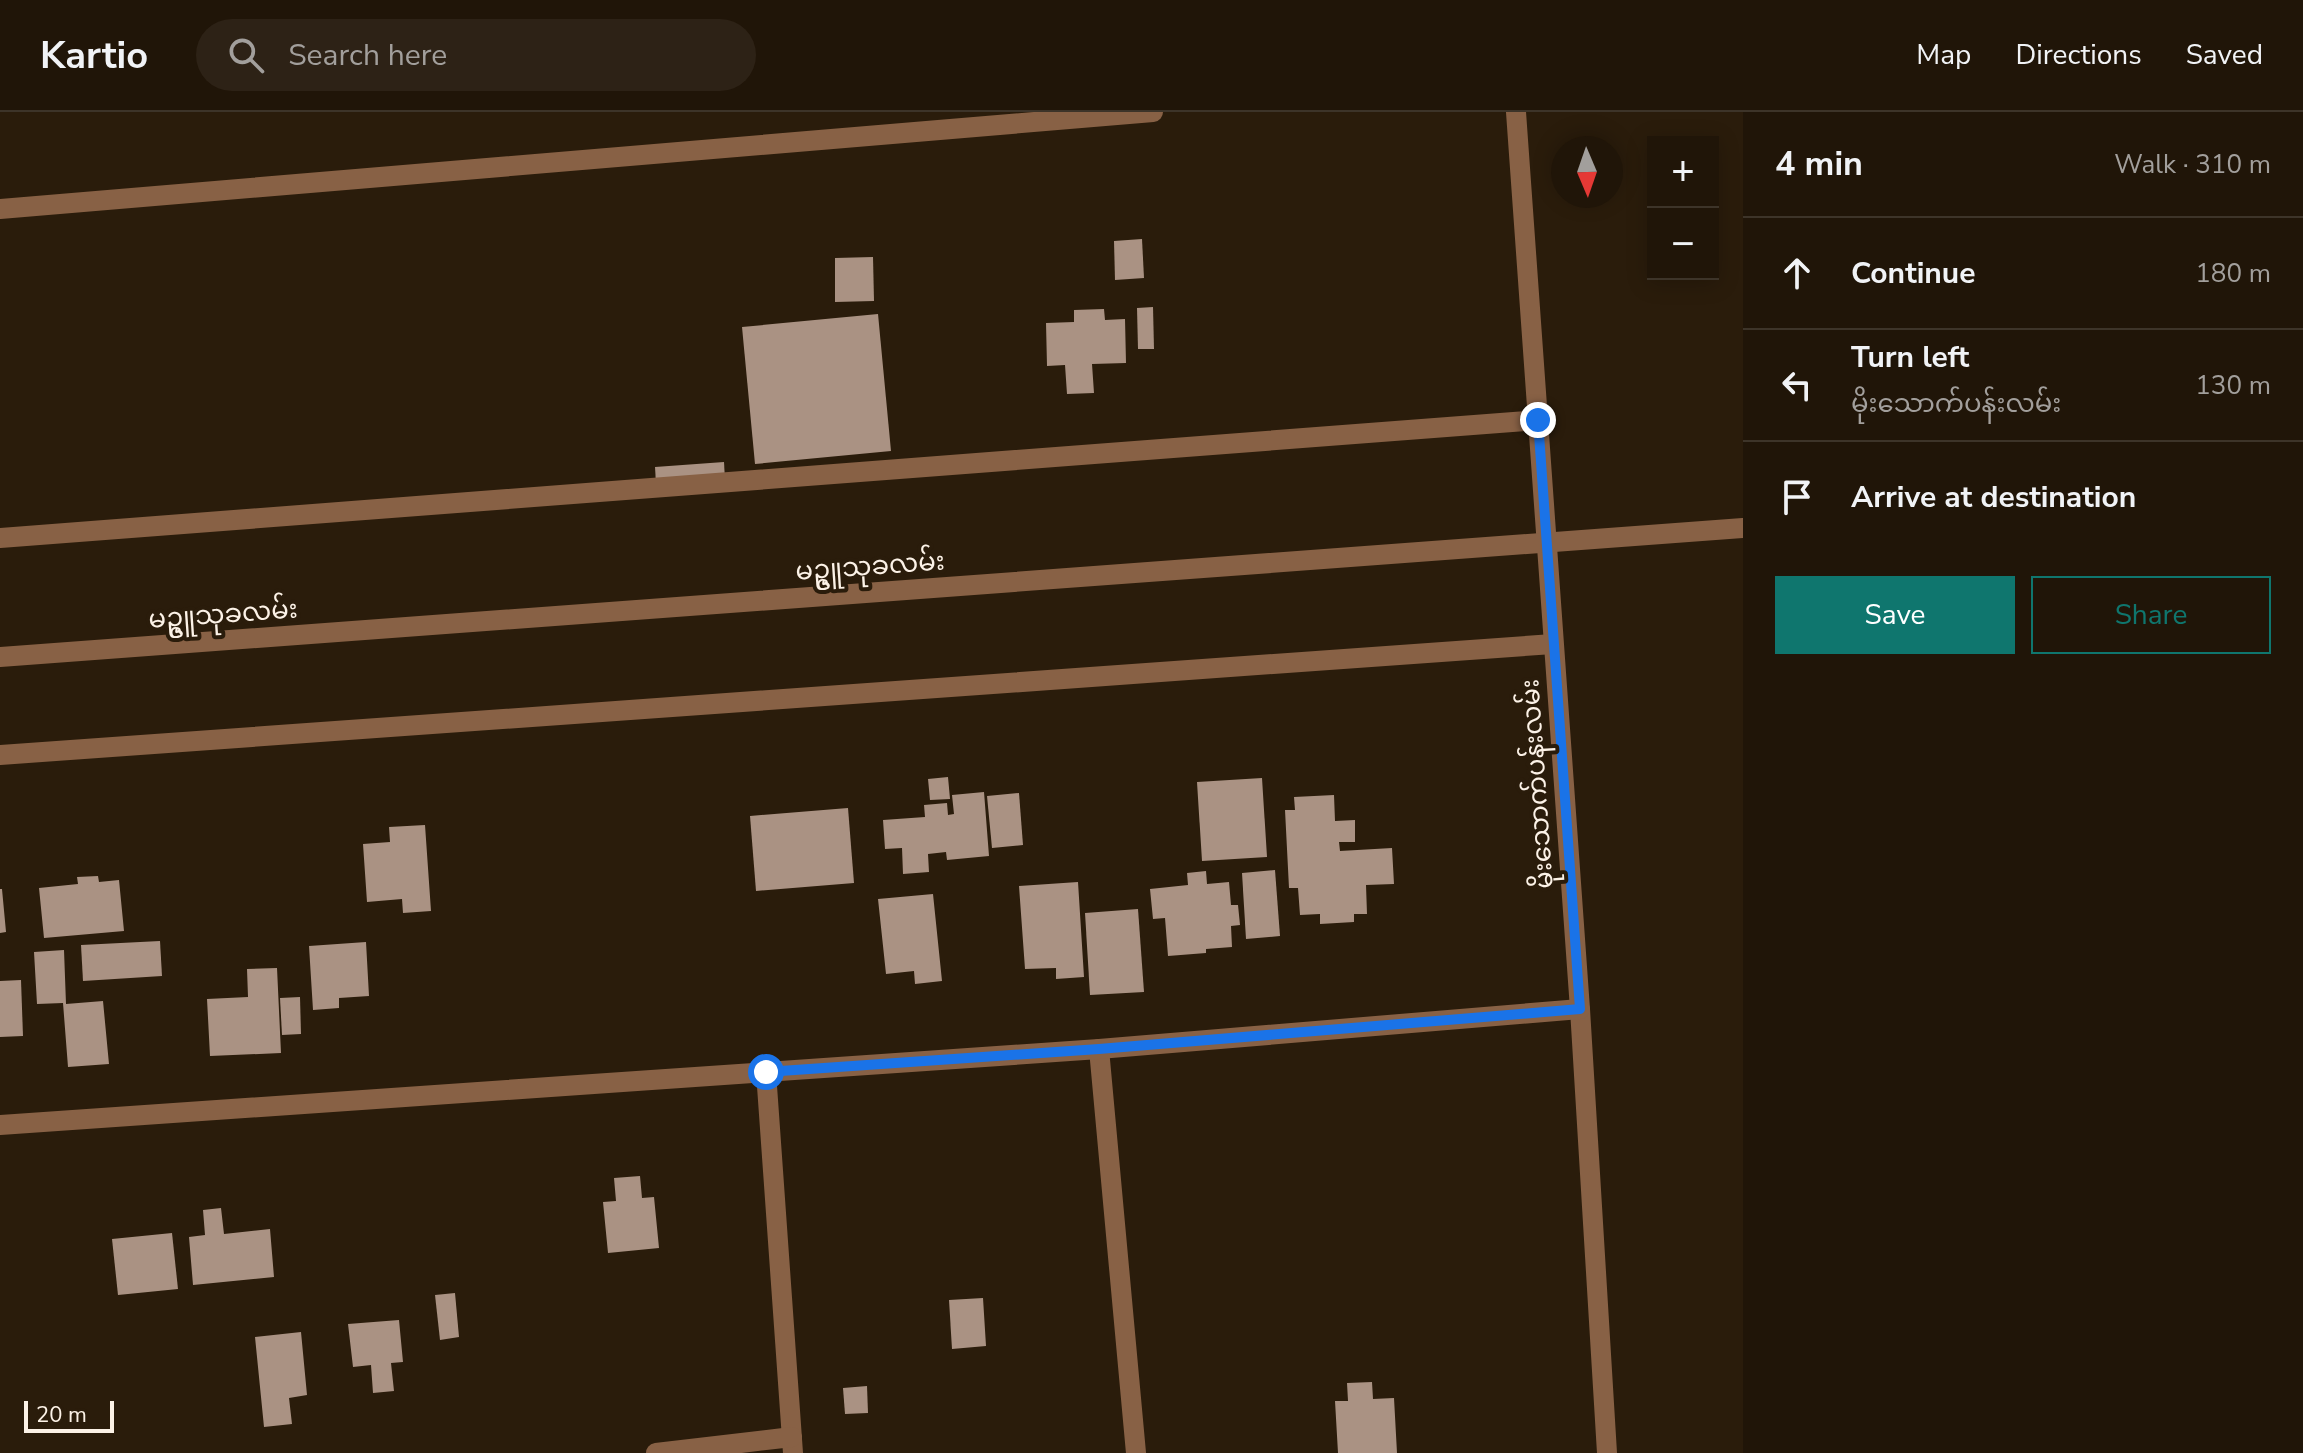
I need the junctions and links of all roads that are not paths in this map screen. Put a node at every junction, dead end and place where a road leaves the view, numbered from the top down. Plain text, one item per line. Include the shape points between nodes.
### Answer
1 (1153, 112) edge
2 (1516, 112) edge
3 (0, 209) edge
4 (1538, 420) junction
5 (1743, 528) edge
6 (0, 538) edge
7 (1547, 542) junction
8 (1553, 644) junction
9 (0, 657) edge
10 (0, 755) edge
11 (1580, 1009) junction
12 (1099, 1049) junction
13 (766, 1072) junction
14 (0, 1125) edge
15 (792, 1445) edge
16 (656, 1453) edge
17 (1136, 1453) edge
18 (1607, 1453) edge

1 - 3 street
2 - 4 street, မိုးသောက်ပန်းလမ်း
4 - 6 street
4 - 7 street, မိုးသောက်ပန်းလမ်း
5 - 7 street, မဥ္ဇူသုခလမ်း
7 - 8 street, မိုးသောက်ပန်းလမ်း
7 - 9 street, မဥ္ဇူသုခလမ်း
8 - 10 street
8 - 11 street, မိုးသောက်ပန်းလမ်း
11 - 12 street
11 - 18 street, မိုးသောက်ပန်းလမ်း
12 - 13 street
12 - 17 street
13 - 14 street
13 - 15 street
15 - 16 street

